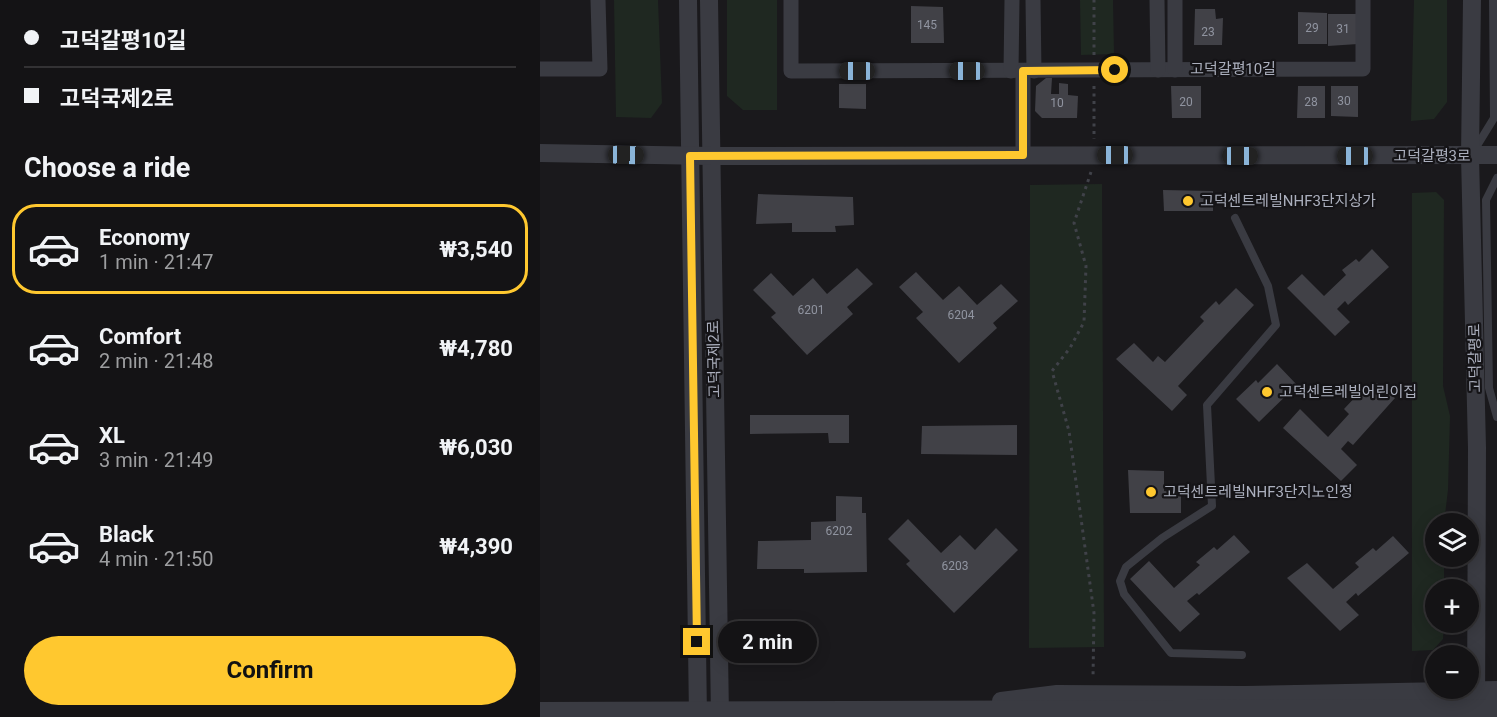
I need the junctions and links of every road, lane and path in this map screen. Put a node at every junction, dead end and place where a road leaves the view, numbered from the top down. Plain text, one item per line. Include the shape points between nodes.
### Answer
1 (598, 0) edge
2 (688, 0) edge
3 (710, 0) edge
4 (791, 0) edge
5 (1012, 0) edge
6 (1033, 0) edge
7 (1094, 0) edge
8 (1157, 0) edge
9 (1175, 0) edge
10 (1363, 0) edge
11 (1472, 0) edge
12 (1493, 0) edge
13 (540, 69) edge
14 (1094, 70) junction
15 (1158, 70) junction
16 (1174, 70) junction
17 (1023, 71) junction
18 (540, 153) edge
19 (1023, 155) junction
20 (1094, 155) junction
21 (1497, 155) edge
22 (690, 156) junction
23 (711, 156) junction
24 (1470, 156) junction
25 (1497, 178) edge
26 (1235, 218) dead end
27 (1497, 417) edge
28 (1477, 645) edge
29 (1242, 655) dead end
30 (1093, 682) dead end
31 (1479, 690) edge
32 (1497, 690) edge
33 (1425, 691) edge
34 (1477, 699) edge
35 (1497, 708) edge
36 (540, 711) edge
37 (923, 711) junction
38 (698, 714) edge
39 (720, 714) edge
40 (1476, 717) edge

1 - 13 street via 600,69
2 - 22 street, 고덕국제2로
3 - 23 street, 고덕국제2로
4 - 17 street, 고덕갈평10길 via 791,71
5 - 17 street
6 - 17 street
7 - 14 path
8 - 15 street
9 - 16 street
10 - 16 street, 고덕갈평10길 via 1363,69
11 - 24 street, 고덕갈평로
12 - 24 lane via 1494,118
14 - 15 street, 고덕갈평10길
14 - 17 street, 고덕갈평10길
14 - 20 path
15 - 16 street, 고덕갈평10길
17 - 19 street
18 - 22 street, 고덕갈평3로
19 - 20 street, 고덕갈평3로
19 - 23 street, 고덕갈평3로
20 - 24 street, 고덕갈평3로
20 - 30 path via 1074,224 1086,266 1084,322 1052,371 1069,431 1094,613
21 - 24 street, 고덕갈평3로
22 - 23 street, 고덕갈평3로
22 - 38 street, 고덕국제2로
23 - 39 street, 고덕국제2로
24 - 28 street, 고덕갈평로
25 - 27 lane via 1486,200 1489,388
26 - 29 lane via 1268,286 1276,325 1207,405 1212,506 1126,567 1120,581 1124,594 1171,653
31 - 32 street
33 - 37 street via 1057,694
34 - 40 street, 고덕갈평로
35 - 37 street
36 - 38 street
37 - 39 street
38 - 39 street

